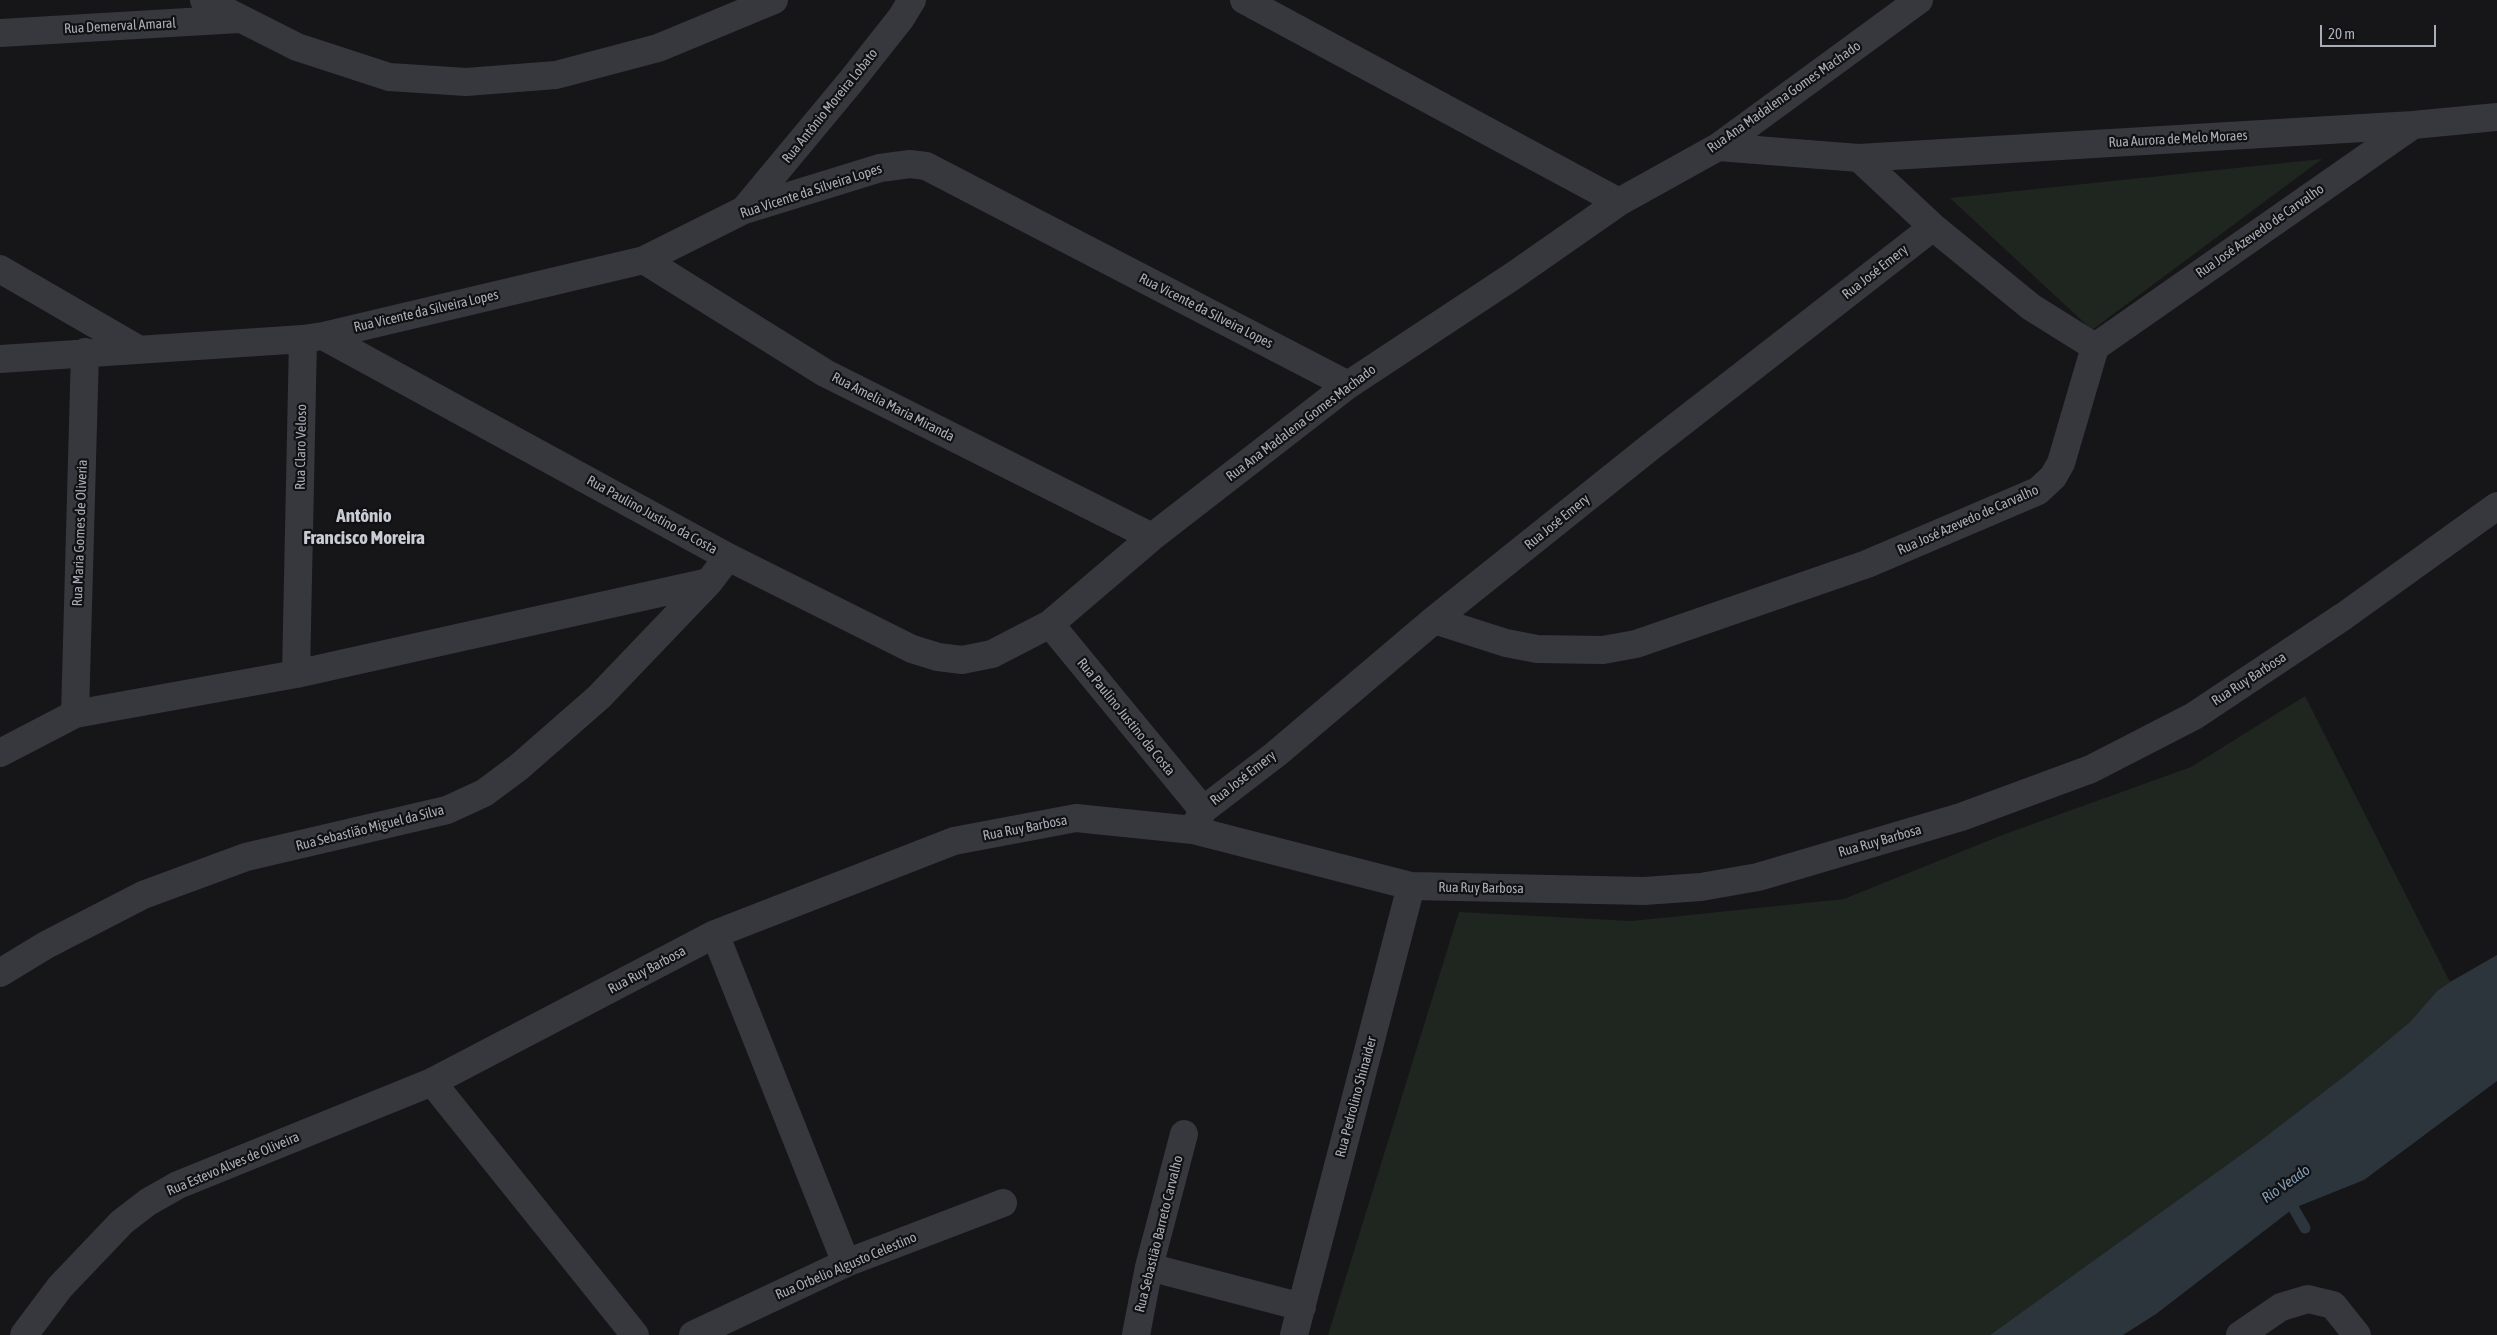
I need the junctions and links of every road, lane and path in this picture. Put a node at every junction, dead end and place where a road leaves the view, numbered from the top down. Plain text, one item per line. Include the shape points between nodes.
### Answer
1 (204, 0) edge
2 (774, 0) edge
3 (912, 0) edge
4 (1244, 0) edge
5 (1919, 0) edge
6 (239, 19) junction
7 (0, 33) edge
8 (2497, 116) edge
9 (2413, 125) junction
10 (1718, 147) junction
11 (1859, 158) junction
12 (1619, 202) junction
13 (744, 210) junction
14 (1933, 227) junction
15 (644, 260) junction
16 (0, 269) edge
17 (313, 337) junction
18 (2095, 346) junction
19 (138, 349) junction
20 (85, 352) junction
21 (0, 358) edge
22 (1348, 384) junction
23 (2497, 506) edge
24 (1152, 537) junction
25 (728, 556) junction
26 (709, 582) junction
27 (1434, 620) junction
28 (1050, 624) junction
29 (992, 654) joint
30 (296, 674) junction
31 (75, 714) junction
32 (0, 753) edge
33 (1198, 820) junction
34 (1411, 886) junction
35 (715, 934) junction
36 (0, 974) edge
37 (432, 1082) junction
38 (1184, 1134) dead end
39 (1002, 1204) dead end
40 (846, 1263) junction
41 (1149, 1267) junction
42 (1302, 1307) junction
43 (24, 1335) edge
44 (635, 1335) edge
45 (693, 1335) edge
46 (1136, 1335) edge
47 (1294, 1335) edge
48 (2240, 1335) edge
49 (2357, 1335) edge

1 - 6 street
2 - 6 street via 640,53 556,75 466,82 389,76 297,47
3 - 13 street, Rua Antônio Moreira Lobato via 858,73
4 - 12 street
5 - 10 street, Rua Ana Madalena Gomes Machado
6 - 7 street, Rua Demerval Amaral
8 - 9 street, Rua Aurora de Melo Moraes
9 - 11 street, Rua Aurora de Melo Moraes
9 - 18 street, Rua José Azevedo de Carvalho
10 - 11 street, Rua Aurora de Melo Moraes
10 - 12 street, Rua Ana Madalena Gomes Machado
11 - 14 street
12 - 22 street, Rua Ana Madalena Gomes Machado
13 - 15 street, Rua Vicente da Silveira Lopes
13 - 22 street, Rua Vicente da Silveira Lopes via 895,164 926,166
14 - 18 street via 2031,306
14 - 27 street, Rua José Emery
15 - 17 street, Rua Vicente da Silveira Lopes
15 - 24 street, Rua Amelia Maria Miranda via 825,373
16 - 19 street
17 - 19 street, Rua Vicente da Silveira Lopes
17 - 25 street, Rua Paulino Justino da Costa
17 - 30 street, Rua Claro Veloso
18 - 27 street, Rua José Azevedo de Carvalho via 2053,477 2038,491 1867,564 1636,644 1603,650 1537,649 1506,643
19 - 20 street, Rua Vicente da Silveira Lopes
20 - 21 street, Rua Vicente da Silveira Lopes
20 - 31 street, Rua Maria Gomes de Oliveria
22 - 24 street, Rua Ana Madalena Gomes Machado
23 - 34 street, Rua Ruy Barbosa via 2344,616 2194,716 2092,768 1961,817 1758,877 1701,887 1644,891
24 - 28 street, Rua Ana Madalena Gomes Machado
25 - 26 street, Rua Sebastião Miguel da Silva
25 - 29 street, Rua Paulino Justino da Costa via 912,649 962,660
26 - 30 street
26 - 36 street, Rua Sebastião Miguel da Silva via 599,697 484,793 448,810 246,858 143,895 46,945
27 - 33 street, Rua José Emery
28 - 29 street, Rua Ana Madalena Gomes Machado
28 - 33 street, Rua Paulino Justino da Costa
30 - 31 street
31 - 32 street
33 - 34 street, Rua Ruy Barbosa
33 - 35 street, Rua Ruy Barbosa via 1076,818 954,841
34 - 42 street, Rua Pedrolino Shinaider
35 - 37 street, Rua Ruy Barbosa
35 - 40 street
37 - 43 street, Rua Estevo Alves de Oliveira via 178,1185 148,1202 122,1222 60,1287
37 - 44 street
38 - 41 street, Rua Sebastião Barreto Carvalho
39 - 40 street, Rua Orbelio Algusto Celestino
40 - 45 street, Rua Orbelio Algusto Celestino
41 - 42 street
41 - 46 street, Rua Sebastião Barreto Carvalho
42 - 47 street, Rua Pedrolino Shinaider
48 - 49 street via 2280,1307 2308,1299 2333,1305

